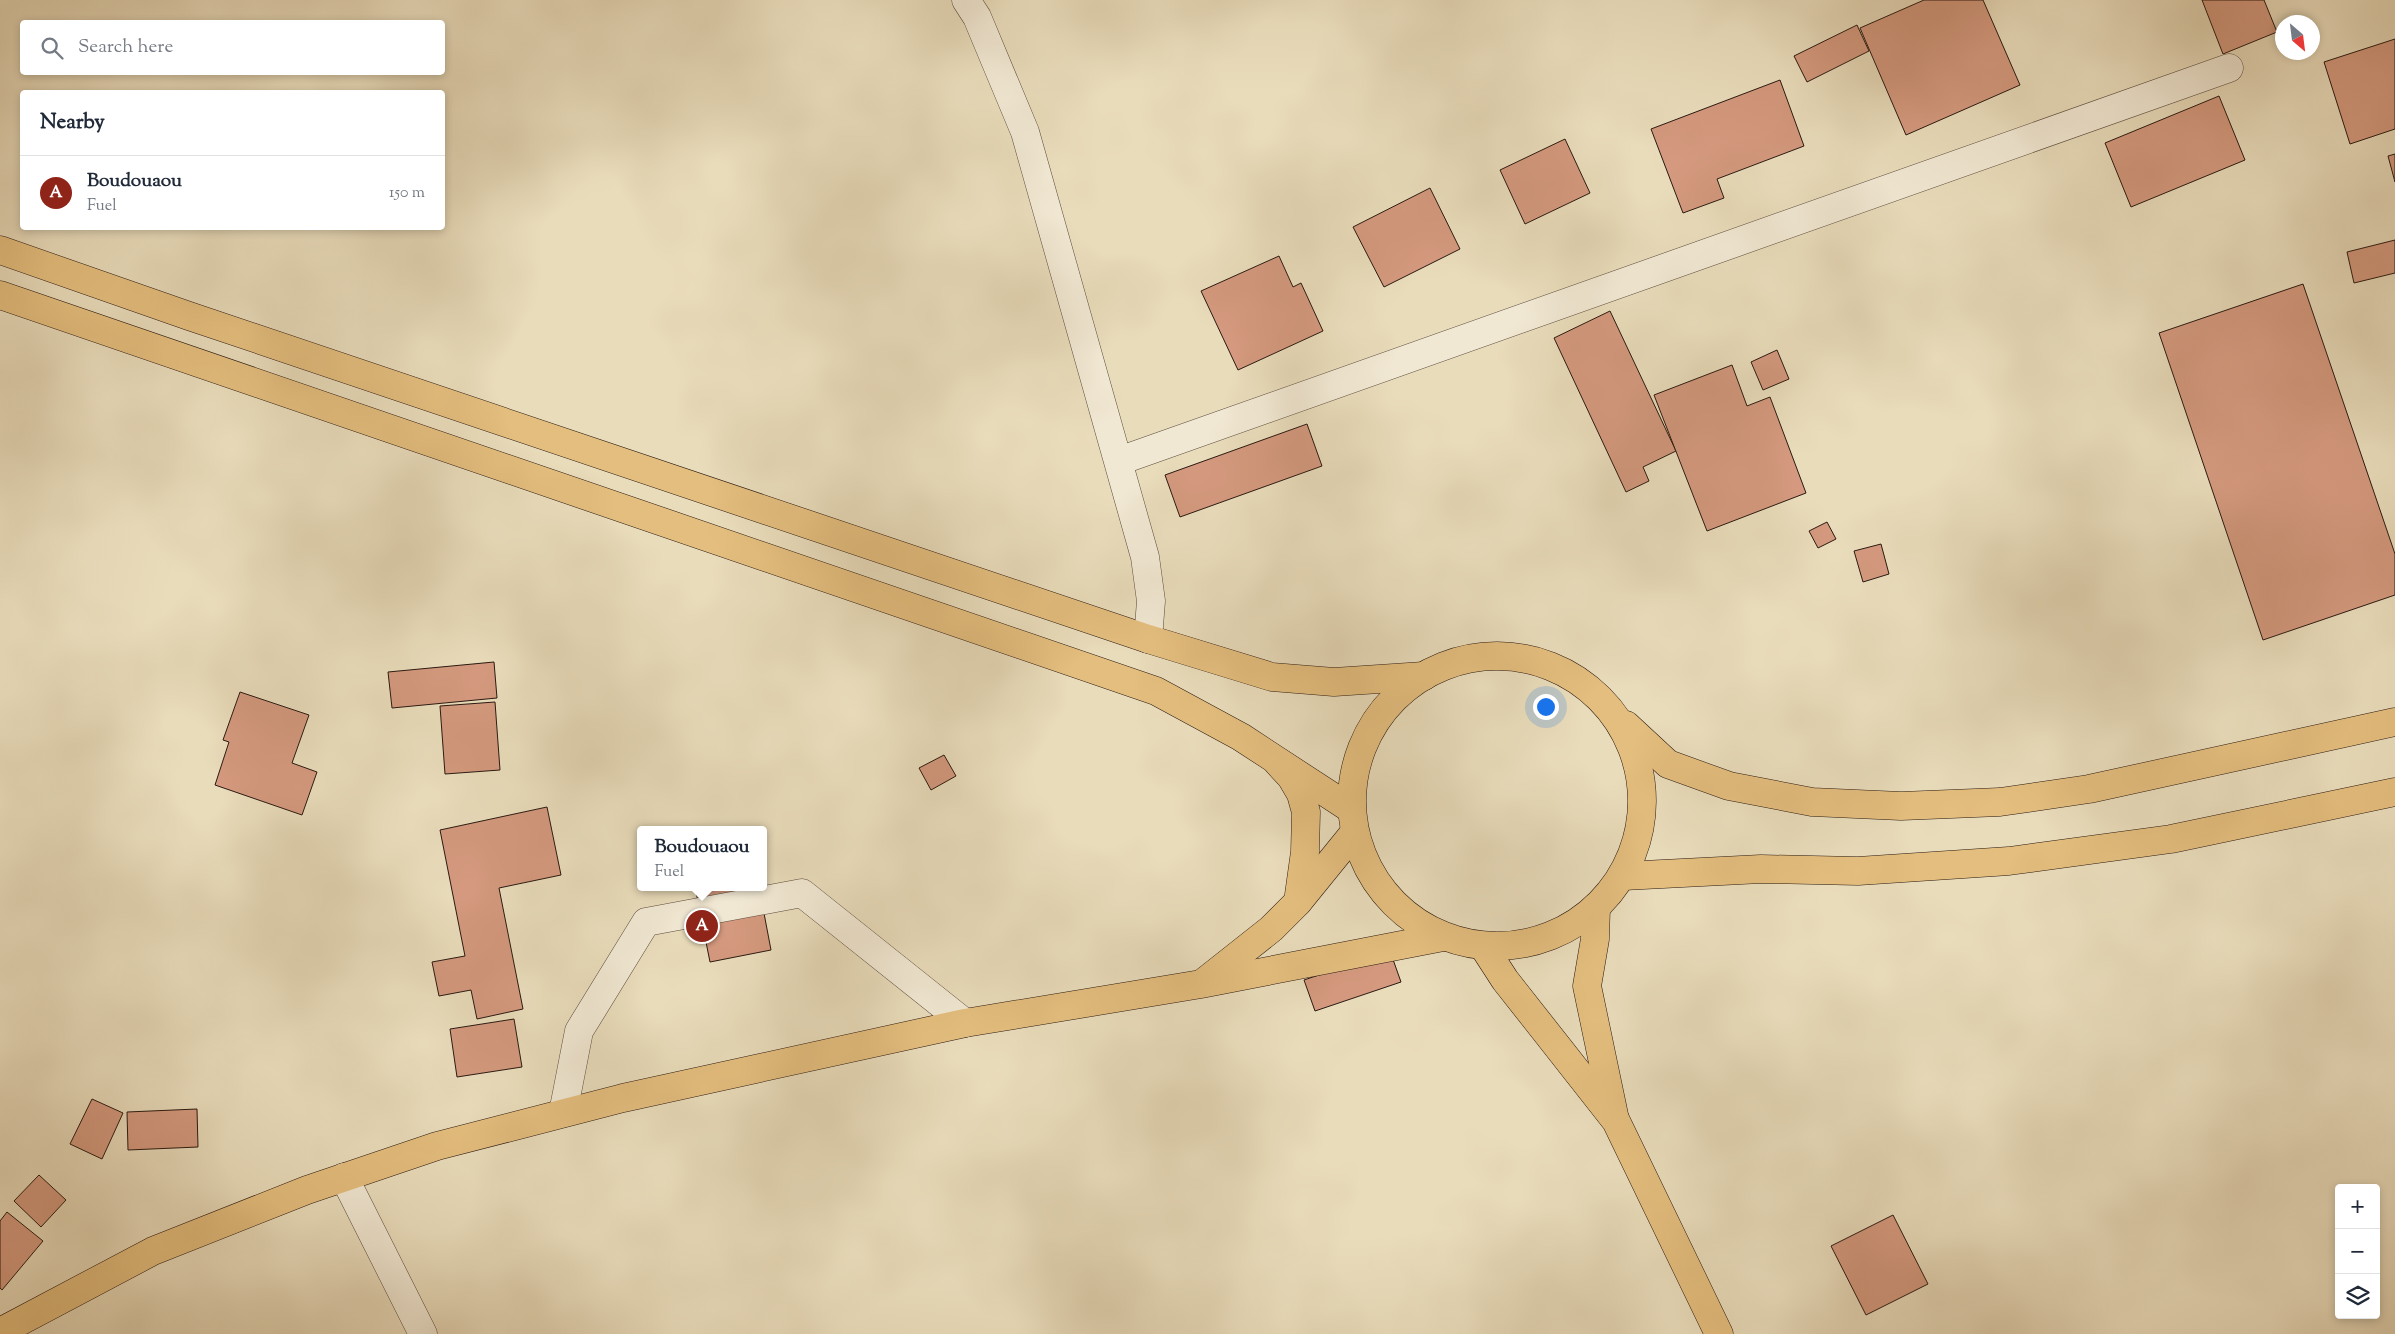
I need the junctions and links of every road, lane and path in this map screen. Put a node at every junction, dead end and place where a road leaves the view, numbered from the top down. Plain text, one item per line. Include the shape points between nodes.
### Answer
1 (966, 0) edge
2 (2229, 68) dead end
3 (0, 250) edge
4 (0, 295) edge
5 (1119, 460) junction
6 (1148, 639) junction
7 (1424, 676) junction
8 (1615, 715) junction
9 (2395, 722) edge
10 (1270, 756) junction
11 (2395, 792) edge
12 (1353, 821) junction
13 (1622, 876) junction
14 (1298, 902) junction
15 (1596, 907) junction
16 (1443, 937) junction
17 (1483, 946) junction
18 (1201, 984) junction
19 (964, 1023) junction
20 (563, 1113) junction
21 (1616, 1121) junction
22 (344, 1177) junction
23 (0, 1332) edge
24 (423, 1334) edge
25 (1719, 1334) edge

1 - 5 street via 977,17 1025,132
2 - 5 street
3 - 6 main road
4 - 10 main road via 1156,691
5 - 6 street via 1145,557 1150,601
6 - 7 main road via 1272,677 1334,682
7 - 8 main road via 1464,660 1506,656 1547,665 1584,685
7 - 12 main road via 1392,700 1369,732 1355,769
8 - 9 main road via 1668,764 1729,786 1812,802 1901,806 2000,802 2089,789
8 - 13 main road via 1635,752 1643,794 1638,836
10 - 12 main road
10 - 14 main road via 1291,777 1302,794 1306,812 1305,852
11 - 13 main road via 2171,839 2009,861 1858,871 1761,869
12 - 14 main road
12 - 16 main road via 1372,877 1403,912
13 - 15 main road
14 - 18 main road via 1271,929
15 - 17 main road via 1555,934 1524,944
15 - 21 main road via 1595,939 1587,986
16 - 17 main road
16 - 18 main road
17 - 21 main road via 1505,980
18 - 19 main road
19 - 20 main road
19 - 20 street via 802,893 646,922 579,1030
20 - 22 main road via 438,1146
21 - 25 main road
22 - 23 main road via 153,1251
22 - 24 street

